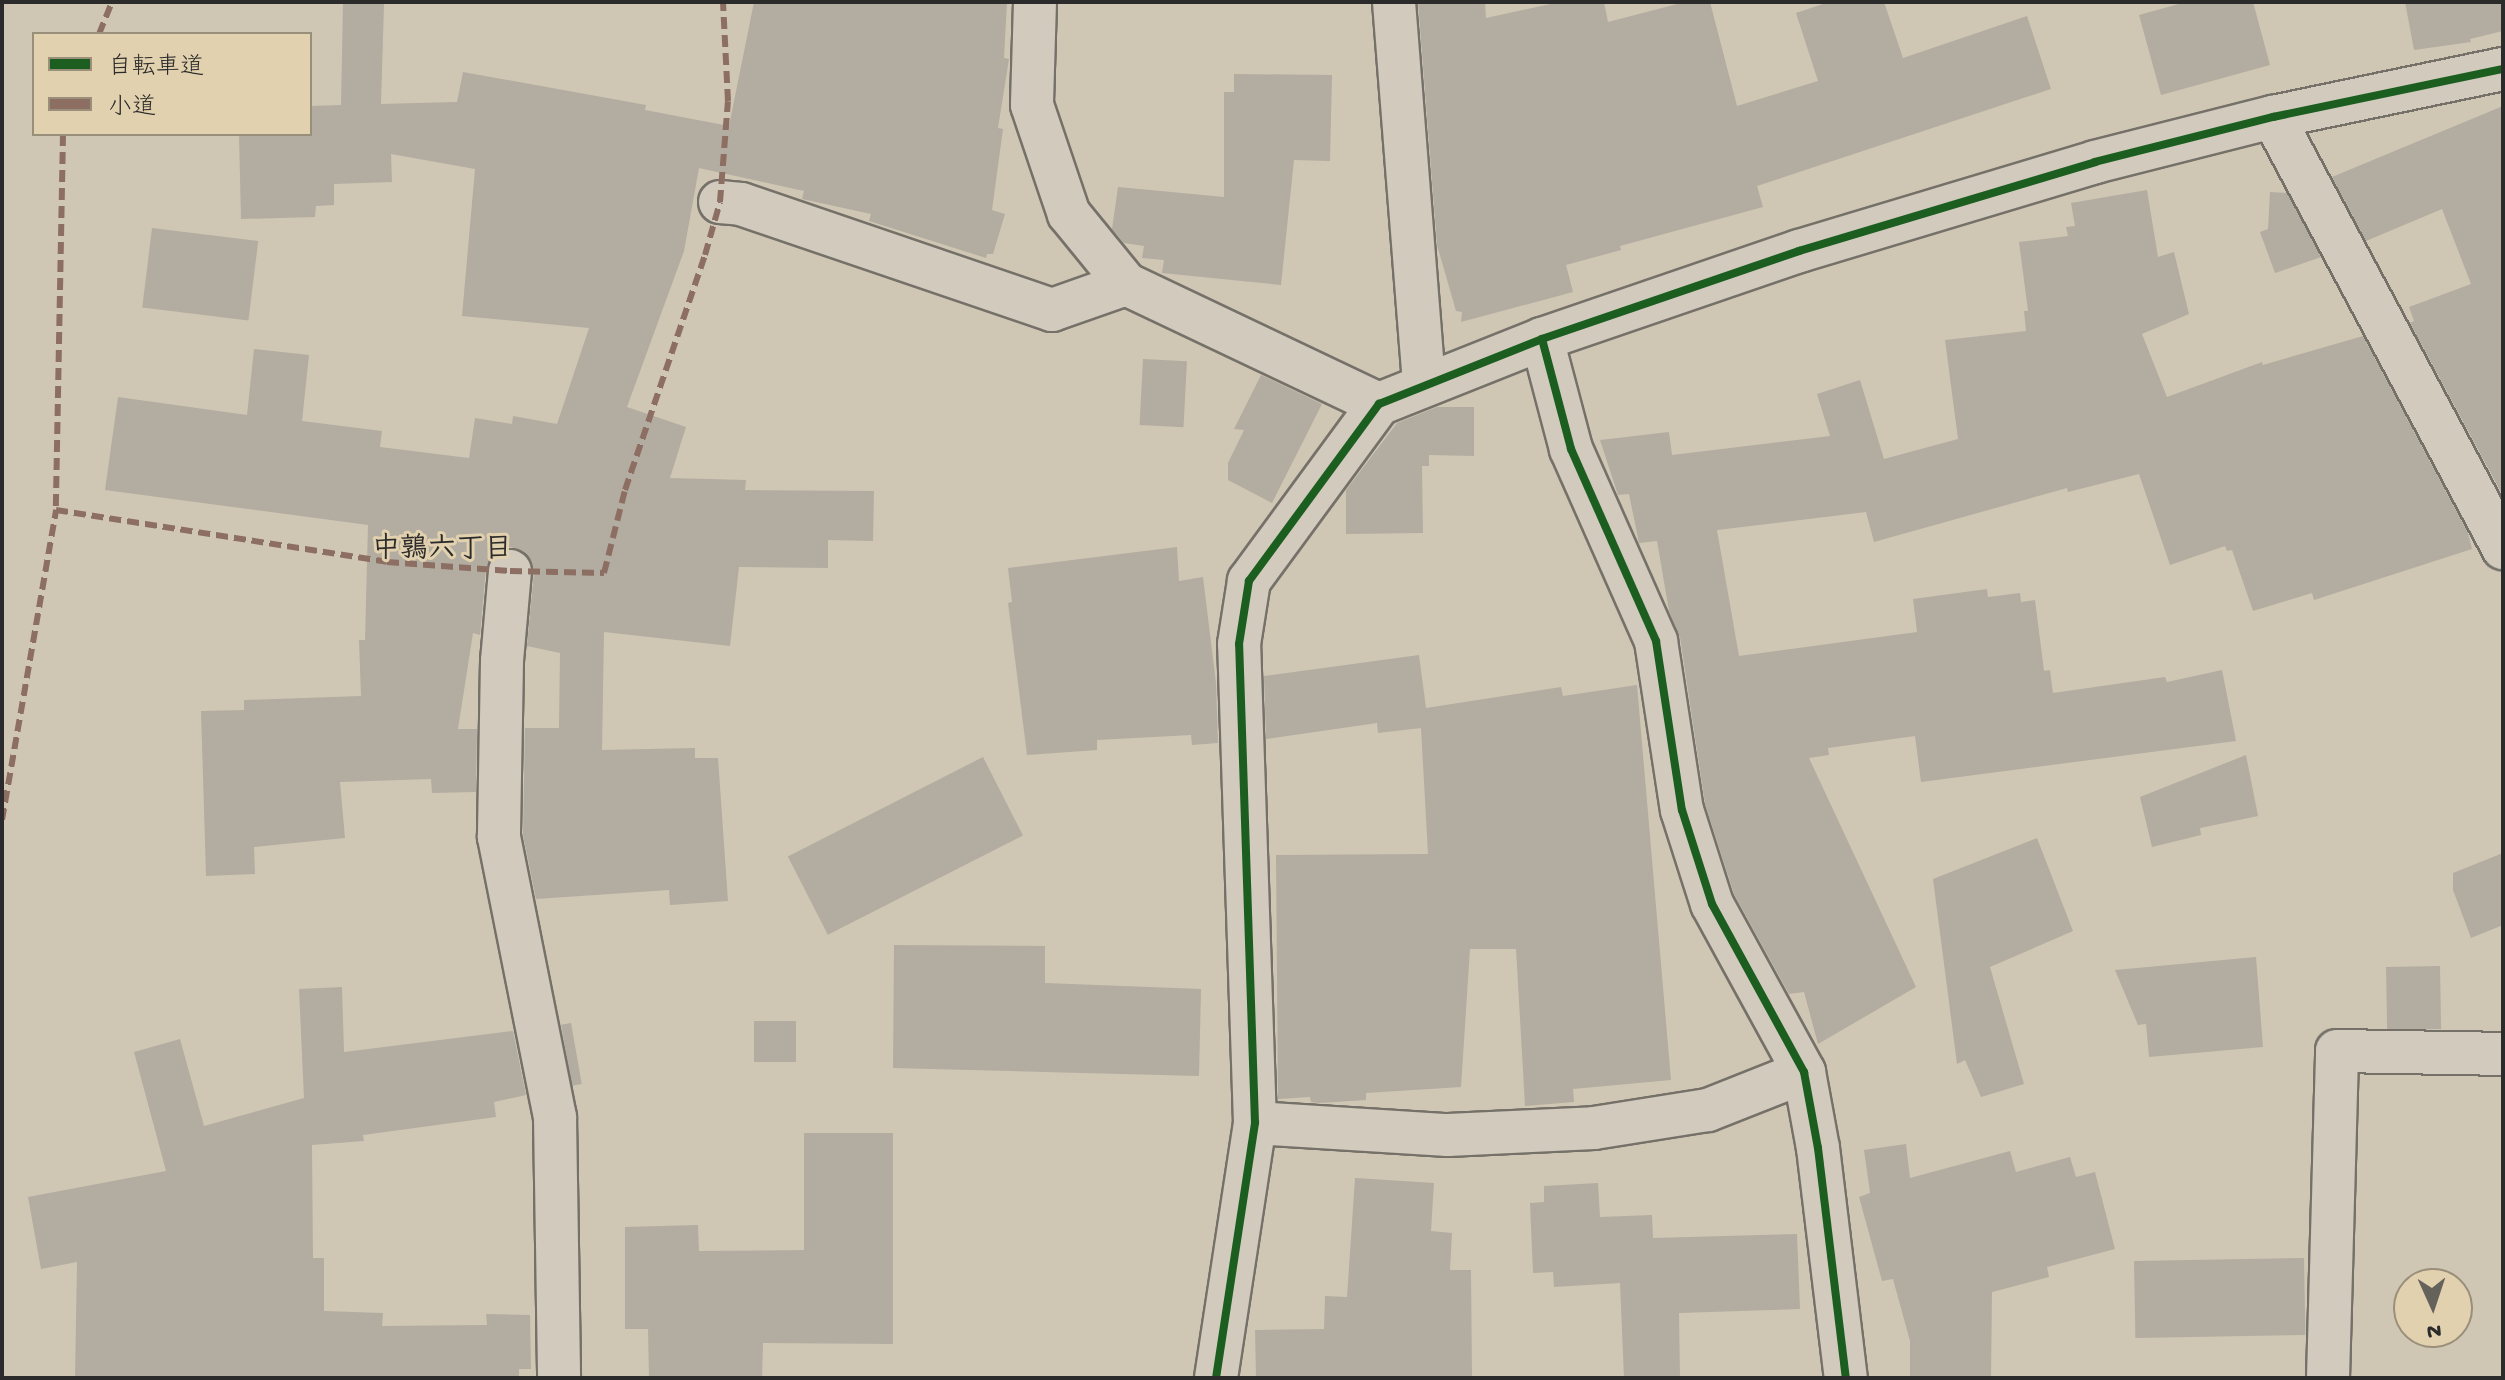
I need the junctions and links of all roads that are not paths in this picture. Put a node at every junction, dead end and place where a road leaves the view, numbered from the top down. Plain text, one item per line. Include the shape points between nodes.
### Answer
1 (1035, 2) edge
2 (1394, 2) edge
3 (2503, 69) edge
4 (2273, 117) junction
5 (720, 202) dead end
6 (1126, 284) junction
7 (1542, 339) junction
8 (1424, 385) junction
9 (1379, 404) junction
10 (2503, 548) edge
11 (510, 571) dead end
12 (2503, 1054) edge
13 (1804, 1072) junction
14 (1255, 1123) junction
15 (559, 1378) edge
16 (1216, 1378) edge
17 (1846, 1378) edge
18 (2328, 1378) edge

1 - 6 street via 1032,105 1069,214
2 - 8 street
3 - 4 street
4 - 7 street via 2095,162 1799,251
4 - 10 street
5 - 6 street via 741,204 1052,310
6 - 9 street
7 - 8 street
7 - 13 street via 1571,449 1656,641 1682,810 1712,904
8 - 9 street
9 - 14 street via 1249,581 1239,644
11 - 15 street via 502,661 499,837 555,1117
12 - 18 street via 2337,1051
13 - 14 street via 1708,1110 1594,1128 1448,1135
13 - 17 street via 1821,1163
14 - 16 street

